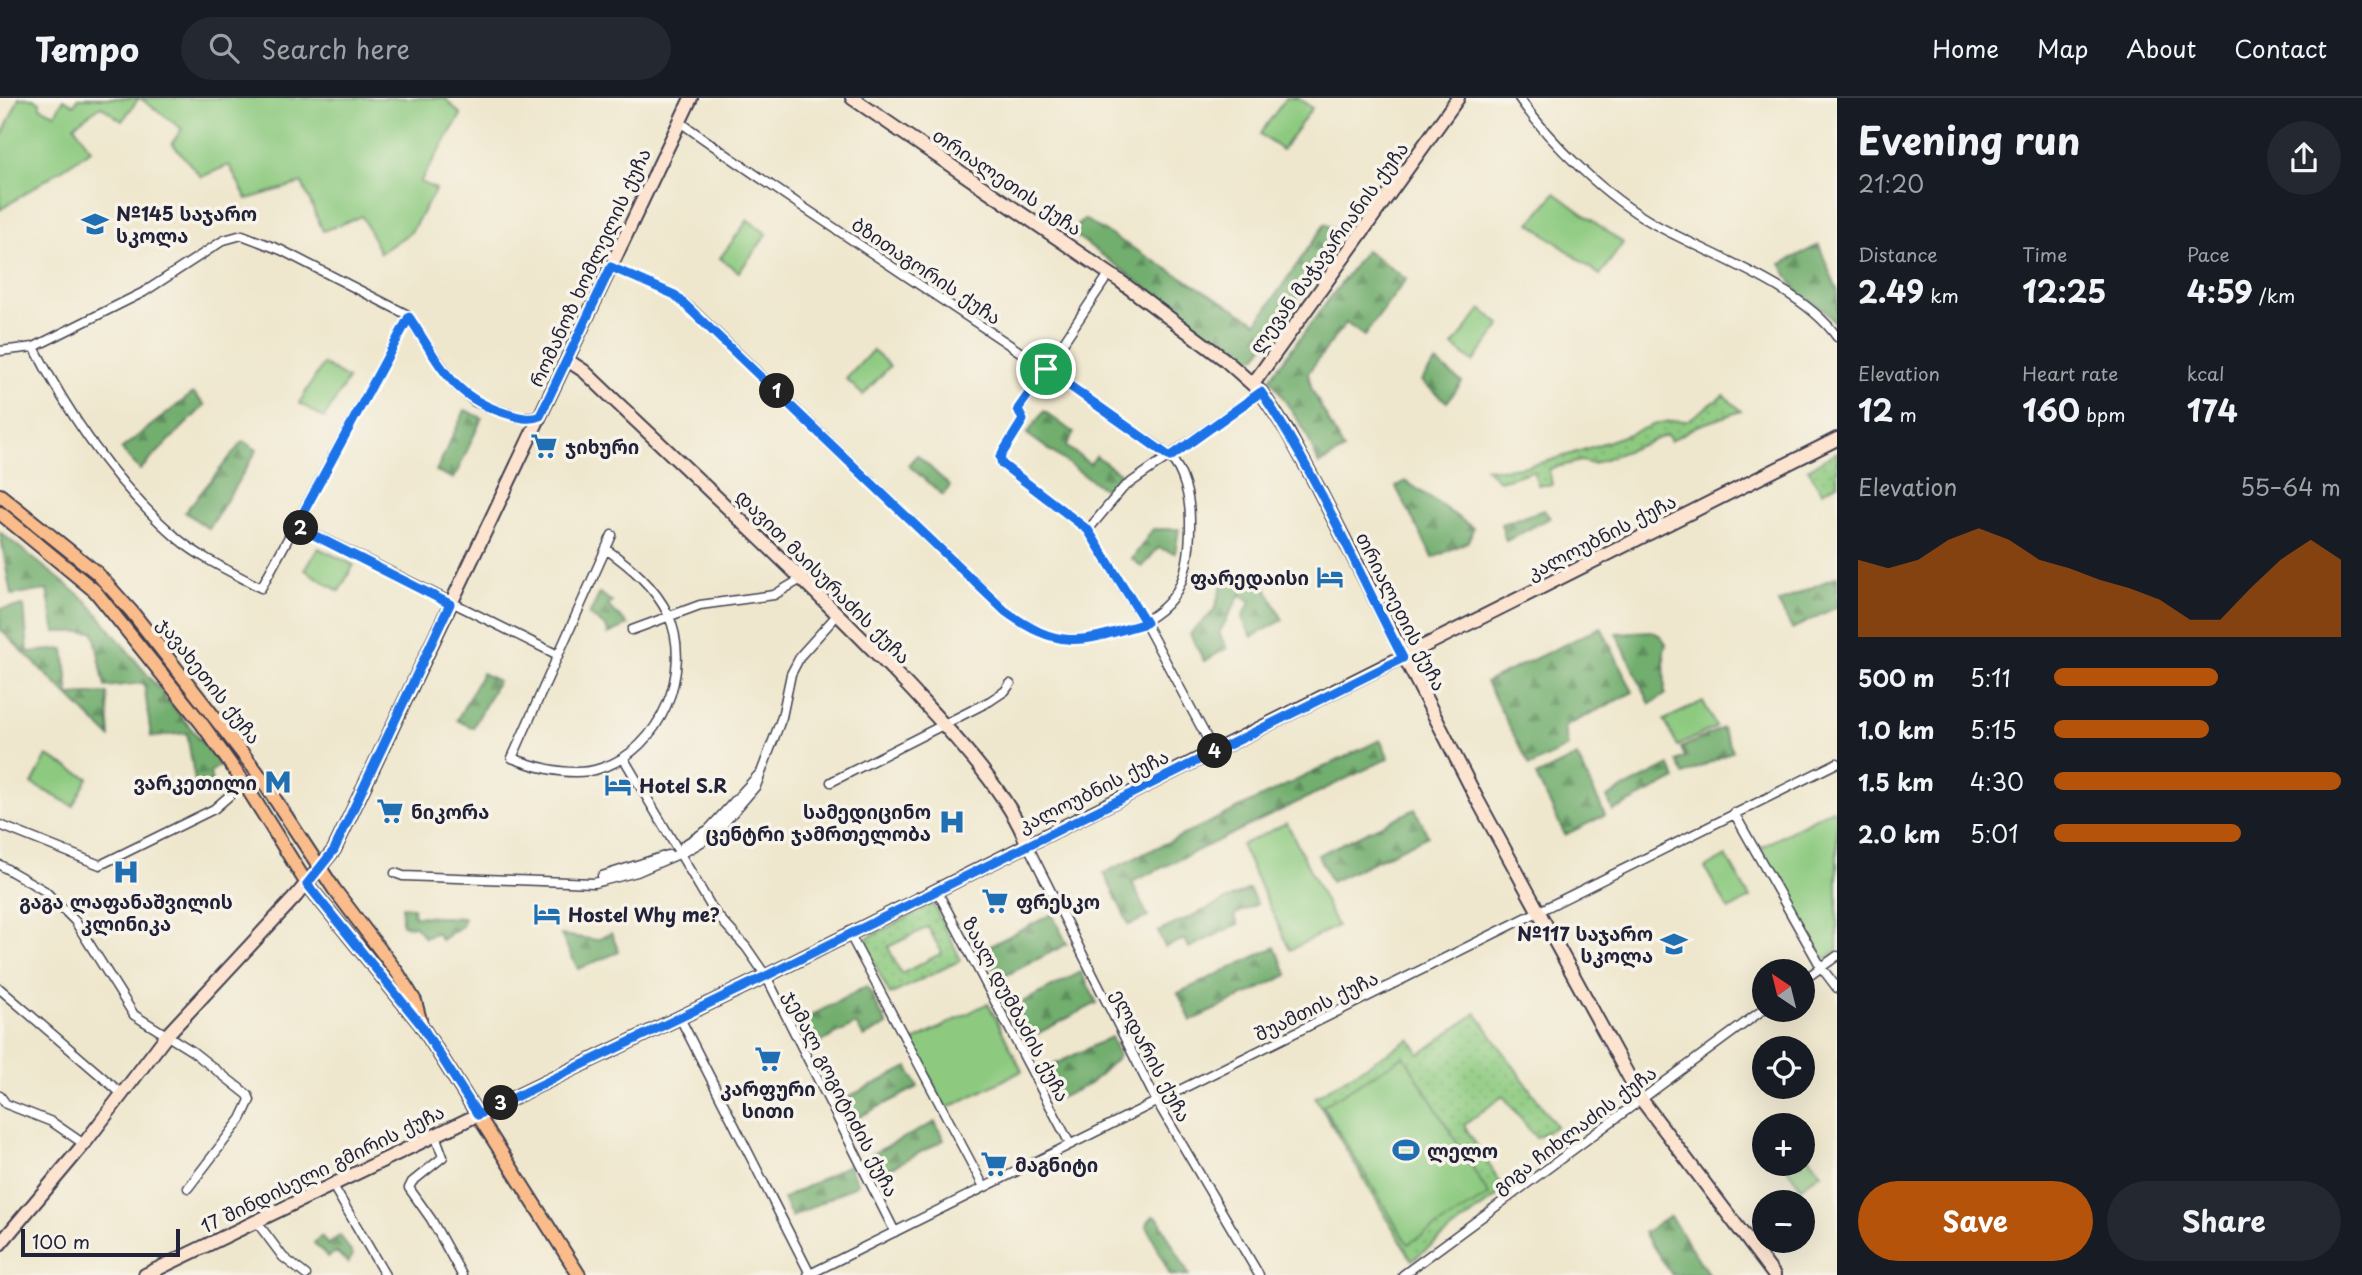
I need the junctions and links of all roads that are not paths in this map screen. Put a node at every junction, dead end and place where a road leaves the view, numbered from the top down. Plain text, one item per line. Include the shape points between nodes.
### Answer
1 (691, 98) edge
2 (852, 98) edge
3 (1458, 98) edge
4 (1519, 98) edge
5 (680, 122) junction
6 (611, 267) junction
7 (1109, 274) junction
8 (409, 317) junction
9 (1837, 337) edge
10 (34, 347) junction
11 (0, 351) edge
12 (566, 360) junction
13 (1046, 369) junction
14 (1257, 388) junction
15 (540, 416) junction
16 (1837, 439) edge
17 (1170, 457) junction
18 (0, 495) edge
19 (0, 513) edge
20 (296, 526) junction
21 (1088, 530) junction
22 (612, 536) dead end
23 (606, 549) junction
24 (801, 579) junction
25 (450, 604) junction
26 (838, 614) junction
27 (668, 616) junction
28 (1146, 623) junction
29 (632, 630) dead end
30 (556, 654) junction
31 (1403, 658) junction
32 (1010, 684) dead end
33 (944, 725) junction
34 (1214, 751) junction
35 (624, 759) junction
36 (1837, 762) edge
37 (831, 782) dead end
38 (244, 783) junction
39 (1734, 813) junction
40 (0, 825) edge
41 (1027, 844) junction
42 (678, 853) junction
43 (0, 865) edge
44 (321, 868) junction
45 (307, 884) junction
46 (936, 889) junction
47 (1537, 912) junction
48 (849, 933) junction
49 (1837, 956) edge
50 (1821, 967) junction
51 (1815, 971) edge
52 (766, 976) junction
53 (1837, 988) edge
54 (0, 989) edge
55 (680, 1018) junction
56 (1752, 1018) edge
57 (421, 1025) junction
58 (167, 1035) junction
59 (122, 1094) junction
60 (0, 1096) edge
61 (1642, 1099) junction
62 (1156, 1100) junction
63 (478, 1115) junction
64 (435, 1135) junction
65 (84, 1144) junction
66 (1070, 1144) junction
67 (331, 1184) junction
68 (984, 1187) junction
69 (188, 1188) dead end
70 (256, 1221) junction
71 (895, 1232) junction
72 (0, 1244) edge
73 (150, 1274) edge
74 (306, 1275) edge
75 (385, 1275) edge
76 (461, 1275) edge
77 (579, 1275) edge
78 (809, 1275) edge
79 (1259, 1275) edge
80 (1403, 1275) edge
81 (1774, 1275) edge

1 - 5 street, რომანოზ ხომლელის ქუჩა
2 - 7 street, თრიალეთის ქუჩა
3 - 14 street, ლევან მაჭავარიანის ქუჩა
4 - 9 street via 1554,143 1637,212 1803,303
5 - 6 street, რომანოზ ხომლელის ქუჩა
5 - 13 street, ბზითაგორის ქუჩა
6 - 12 street, რომანოზ ხომლელის ქუჩა
6 - 28 street, ბზითაგორის ქუჩა via 675,295 693,310 1005,611 1033,632 1073,641
7 - 13 street
7 - 14 street, თრიალეთის ქუჩა
8 - 10 street via 242,235 224,240 144,292
8 - 15 street via 462,393 522,418
8 - 20 street
10 - 11 street
10 - 20 street via 76,421 179,540 261,588
12 - 15 street, რომანოზ ხომლელის ქუჩა
12 - 24 street, დავით მაისურაძის ქუჩა via 584,371
13 - 17 street, ბზითაგორის ქუჩა
13 - 21 street via 1018,409 1023,420 1000,457 1002,464
14 - 17 street, ლევან მაჭავარიანის ქუჩა
14 - 31 street, თრიალეთის ქუჩა via 1317,486
15 - 25 street, რომანოზ ხომლელის ქუჩა
16 - 31 street, კალოუბნის ქუჩა
17 - 21 street, ლევან მაჭავარიანის ქუჩა via 1123,488
17 - 28 street, ბზითაგორის ქუჩა via 1190,508 1189,547 1179,587 1170,602
18 - 44 main road, ჯავახეთის ქუჩა via 88,565 119,596 249,761
19 - 38 main road, ჯავახეთის ქუჩა via 76,574 111,609
20 - 25 street
21 - 28 street
22 - 23 street
23 - 27 street via 638,573
23 - 30 street
24 - 26 street, დავით მაისურაძის ქუჩა
24 - 27 street via 774,595 700,604
25 - 30 street
25 - 44 street, რომანოზ ხომლელის ქუჩა via 334,850
26 - 33 street, დავით მაისურაძის ქუჩა
26 - 42 street via 801,655 791,674 782,717 757,786 715,834
27 - 29 street
27 - 35 street via 676,643 673,690 651,733
28 - 34 street
30 - 35 street via 512,758 533,766 576,771
31 - 34 street, კალოუბნის ქუჩა
31 - 47 street, თრიალეთის ქუჩა
32 - 33 street via 998,697
33 - 37 street
33 - 41 street, დავით მაისურაძის ქუჩა via 998,793
34 - 41 street, კალოუბნის ქუჩა
35 - 42 street, ჯემალ გოგიტიძის ქუჩა
36 - 39 street, შუამთის ქუჩა
38 - 40 street via 214,809 100,865
38 - 45 main road, ჯავახეთის ქუჩა
39 - 47 street, შუამთის ქუჩა
39 - 50 street
41 - 46 street, კალოუბნის ქუჩა
41 - 62 street, ელდარის ქუჩა
42 - 42 street via 592,879 395,873 594,883 669,861
42 - 52 street, ჯემალ გოგიტიძის ქუჩა via 715,913
43 - 58 street via 45,891 75,921 134,1015
44 - 45 street, რომანოზ ხომლელის ქუჩა
44 - 57 main road, ჯავახეთის ქუჩა via 397,972 415,1001
45 - 57 main road, ჯავახეთის ქუჩა
45 - 58 street, რომანოზ ხომლელის ქუჩა
46 - 48 street, კალოუბნის ქუჩა
46 - 66 street, ზაალ დუმბაძის ქუჩა
47 - 61 street, თრიალეთის ქუჩა
47 - 62 street, შუამთის ქუჩა
48 - 52 street, კალოუბნის ქუჩა
48 - 68 street
49 - 50 street
50 - 51 street
50 - 53 street
52 - 55 street, კალოუბნის ქუჩა
52 - 71 street, ჯემალ გოგიტიძის ქუჩა
54 - 59 street
55 - 63 street, კალოუბნის ქუჩა
55 - 78 street
56 - 61 street, გიგა ჩიხლაძის ქუჩა
57 - 63 main road, ჯავახეთის ქუჩა
58 - 59 street, რომანოზ ხომლელის ქუჩა
58 - 69 street via 250,1100 241,1119
59 - 65 street, რომანოზ ხომლელის ქუჩა
60 - 65 street via 6,1104 52,1122
61 - 80 street, გიგა ჩიხლაძის ქუჩა
61 - 81 street, თრიალეთის ქუჩა
62 - 66 street, შუამთის ქუჩა
62 - 79 street, ელდარის ქუჩა
63 - 64 street, 17 შინდისელი გმირის ქუჩა
63 - 77 main road, ჯავახეთის ქუჩა
64 - 67 street, 17 შინდისელი გმირის ქუჩა
64 - 76 street via 443,1157 409,1188 432,1219
65 - 72 street, რომანოზ ხომლელის ქუჩა
66 - 68 street, შუამთის ქუჩა
67 - 70 street, 17 შინდისელი გმირის ქუჩა
67 - 75 street
68 - 71 street, შუამთის ქუჩა
70 - 73 street, 17 შინდისელი გმირის ქუჩა
70 - 74 street via 283,1257
71 - 78 street, შუამთის ქუჩა

